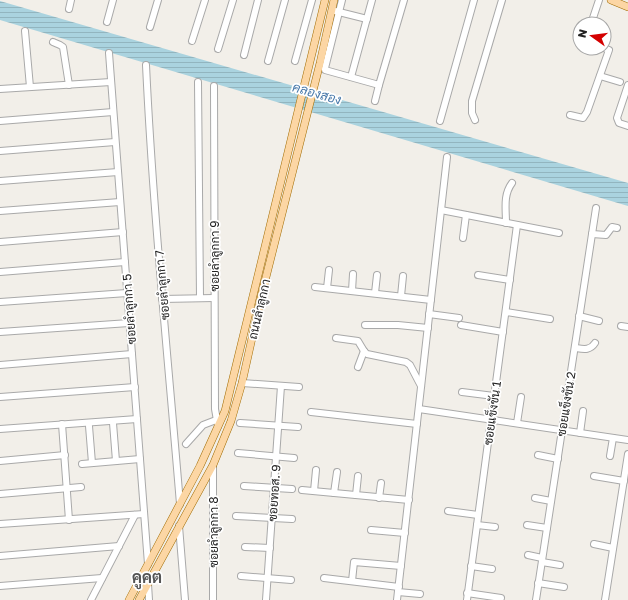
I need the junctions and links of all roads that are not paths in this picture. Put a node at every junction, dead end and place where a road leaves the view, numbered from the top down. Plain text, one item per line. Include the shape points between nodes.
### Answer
1 (71, 0) edge
2 (113, 0) edge
3 (158, 0) edge
4 (205, 0) edge
5 (232, 0) edge
6 (258, 0) edge
7 (284, 0) edge
8 (312, 0) edge
9 (325, 0) edge
10 (334, 0) edge
11 (342, 0) edge
12 (372, 0) edge
13 (404, 0) edge
14 (474, 0) edge
15 (502, 0) edge
16 (599, 0) edge
17 (612, 0) edge
18 (628, 7) edge
19 (69, 9) dead end
20 (331, 10) junction
21 (339, 12) junction
22 (594, 16) edge
23 (367, 19) junction
24 (107, 22) dead end
25 (150, 27) dead end
26 (25, 31) dead end
27 (192, 41) dead end
28 (52, 42) dead end
29 (218, 49) dead end
30 (109, 54) dead end
31 (244, 55) dead end
32 (607, 56) edge
33 (268, 61) dead end
34 (295, 61) dead end
35 (146, 65) dead end
36 (600, 76) junction
37 (351, 77) junction
38 (111, 82) junction
39 (198, 82) dead end
40 (620, 82) dead end
41 (68, 85) junction
42 (379, 85) junction
43 (628, 85) edge
44 (214, 86) dead end
45 (30, 87) junction
46 (0, 89) edge
47 (375, 101) dead end
48 (113, 112) junction
49 (570, 115) dead end
50 (475, 120) dead end
51 (0, 121) edge
52 (440, 121) dead end
53 (628, 126) edge
54 (116, 142) junction
55 (0, 151) edge
56 (447, 157) dead end
57 (118, 172) junction
58 (0, 181) edge
59 (512, 183) dead end
60 (120, 202) junction
61 (596, 208) dead end
62 (441, 210) junction
63 (0, 211) edge
64 (466, 215) junction
65 (506, 223) junction
66 (517, 225) junction
67 (617, 228) dead end
68 (122, 232) junction
69 (559, 233) dead end
70 (592, 234) junction
71 (463, 238) dead end
72 (0, 242) edge
73 (125, 262) junction
74 (329, 270) dead end
75 (0, 272) edge
76 (353, 274) dead end
77 (377, 275) dead end
78 (478, 275) dead end
79 (403, 276) dead end
80 (510, 280) junction
81 (315, 287) dead end
82 (327, 288) junction
83 (352, 291) junction
84 (127, 293) junction
85 (376, 293) junction
86 (401, 296) junction
87 (200, 298) junction
88 (214, 298) junction
89 (162, 299) junction
90 (431, 300) junction
91 (0, 302) edge
92 (506, 312) junction
93 (429, 314) junction
94 (580, 316) junction
95 (459, 318) dead end
96 (550, 319) dead end
97 (599, 320) dead end
98 (129, 323) junction
99 (365, 325) dead end
100 (462, 325) dead end
101 (428, 328) junction
102 (0, 332) edge
103 (503, 332) junction
104 (336, 338) dead end
105 (595, 343) dead end
106 (241, 345) junction
107 (250, 346) junction
108 (575, 348) junction
109 (364, 351) junction
110 (132, 354) junction
111 (0, 365) edge
112 (358, 367) dead end
113 (242, 383) junction
114 (281, 386) junction
115 (421, 386) junction
116 (135, 387) junction
117 (299, 387) dead end
118 (462, 392) dead end
119 (494, 396) junction
120 (0, 397) edge
121 (521, 397) dead end
122 (419, 409) junction
123 (311, 412) dead end
124 (583, 412) dead end
125 (137, 419) junction
126 (491, 419) junction
127 (113, 423) dead end
128 (217, 423) junction
129 (240, 423) dead end
130 (516, 423) junction
131 (62, 424) junction
132 (417, 424) junction
133 (279, 425) junction
134 (89, 426) dead end
135 (298, 427) dead end
136 (0, 429) edge
137 (562, 430) junction
138 (580, 432) junction
139 (613, 438) junction
140 (628, 440) edge
141 (186, 444) dead end
142 (238, 453) dead end
143 (65, 455) junction
144 (538, 455) dead end
145 (628, 455) edge
146 (610, 456) dead end
147 (276, 457) junction
148 (294, 458) dead end
149 (140, 459) junction
150 (558, 459) junction
151 (0, 461) edge
152 (116, 461) junction
153 (92, 463) junction
154 (82, 464) dead end
155 (213, 465) junction
156 (316, 470) dead end
157 (337, 472) dead end
158 (358, 476) dead end
159 (594, 476) dead end
160 (624, 481) junction
161 (382, 483) dead end
162 (244, 486) dead end
163 (81, 487) dead end
164 (274, 488) junction
165 (67, 489) junction
166 (292, 489) dead end
167 (302, 490) dead end
168 (314, 491) junction
169 (334, 493) junction
170 (0, 494) edge
171 (356, 495) junction
172 (379, 498) junction
173 (535, 498) dead end
174 (409, 500) junction
175 (551, 501) junction
176 (180, 505) junction
177 (448, 511) dead end
178 (144, 514) junction
179 (135, 515) junction
180 (478, 515) junction
181 (236, 516) dead end
182 (272, 518) junction
183 (292, 519) dead end
184 (69, 520) junction
185 (0, 524) edge
186 (179, 525) junction
187 (477, 525) junction
188 (527, 525) dead end
189 (495, 527) dead end
190 (547, 528) junction
191 (371, 530) dead end
192 (405, 533) junction
193 (594, 544) dead end
194 (119, 546) junction
195 (245, 547) dead end
196 (270, 548) junction
197 (613, 548) junction
198 (528, 555) dead end
199 (0, 556) edge
200 (542, 560) junction
201 (148, 564) junction
202 (560, 565) dead end
203 (401, 566) junction
204 (471, 566) junction
205 (492, 569) dead end
206 (241, 576) dead end
207 (102, 578) junction
208 (268, 578) junction
209 (324, 578) dead end
210 (291, 580) dead end
211 (352, 581) junction
212 (538, 583) junction
213 (148, 584) junction
214 (0, 586) edge
215 (564, 587) dead end
216 (399, 590) junction
217 (468, 593) junction
218 (420, 594) dead end
219 (501, 598) dead end
220 (91, 600) edge
221 (129, 600) edge
222 (139, 600) edge
223 (149, 600) edge
224 (185, 600) edge
225 (213, 600) edge
226 (266, 600) edge
227 (398, 600) edge
228 (466, 600) edge
229 (536, 600) edge
230 (605, 600) edge

1 - 19 street
2 - 24 street
3 - 25 street
4 - 27 street
5 - 29 street
6 - 31 street
7 - 33 street
8 - 34 street
9 - 106 main road, ถนนลำลูกกา
10 - 20 main road, ถนนลำลูกกา
11 - 21 street
12 - 23 street
13 - 42 street
14 - 52 street
15 - 50 street via 472,101
16 - 22 street
17 - 18 main road
20 - 21 street
20 - 107 main road, ถนนลำลูกกา
21 - 23 street
21 - 37 street via 325,70
23 - 37 street
26 - 45 street
28 - 41 street via 63,47
30 - 38 street, ซอยลำลูกกา 5
32 - 36 street
35 - 89 street, ซอยลำลูกกา 7
36 - 40 street
36 - 49 street via 584,117
37 - 42 street
38 - 41 street
38 - 48 street, ซอยลำลูกกา 5
39 - 87 street
41 - 45 street
42 - 47 street
43 - 53 street via 617,118 619,123
44 - 88 street, ซอยลำลูกกา 9
45 - 46 street
48 - 51 street
48 - 54 street, ซอยลำลูกกา 5
54 - 55 street
54 - 57 street, ซอยลำลูกกา 5
56 - 62 street
57 - 58 street
57 - 60 street, ซอยลำลูกกา 5
59 - 65 street via 506,195
60 - 63 street
60 - 68 street, ซอยลำลูกกา 5
61 - 70 street, ซอยแข็งขัน 2
62 - 64 street
62 - 90 street
64 - 65 street
64 - 71 street
65 - 66 street
66 - 69 street
66 - 80 street, ซอยแข็งขัน 1
67 - 70 street via 612,227 606,235
68 - 72 street
68 - 73 street, ซอยลำลูกกา 5
70 - 94 street, ซอยแข็งขัน 2
73 - 75 street
73 - 84 street, ซอยลำลูกกา 5
74 - 82 street
76 - 83 street
77 - 85 street
78 - 80 street
79 - 86 street
80 - 92 street, ซอยแข็งขัน 1
81 - 82 street
82 - 83 street
83 - 85 street
84 - 91 street
84 - 98 street, ซอยลำลูกกา 5
85 - 86 street
86 - 90 street
87 - 88 street
87 - 89 street
88 - 128 street, ซอยลำลูกกา 9
89 - 176 street, ซอยลำลูกกา 7
90 - 93 street
92 - 96 street
92 - 103 street, ซอยแข็งขัน 1
93 - 95 street
93 - 101 street
94 - 97 street
94 - 108 street, ซอยแข็งขัน 2
98 - 102 street
98 - 110 street, ซอยลำลูกกา 5
99 - 101 street
100 - 103 street
101 - 115 street
103 - 119 street, ซอยแข็งขัน 1
104 - 109 street via 358,341
105 - 108 street via 586,350
106 - 107 main road
106 - 128 main road, ถนนลำลูกกา via 225,411
107 - 113 main road, ถนนลำลูกกา
108 - 137 street, ซอยแข็งขัน 2
109 - 112 street
109 - 115 street via 372,356 406,362
110 - 111 street
110 - 116 street, ซอยลำลูกกา 5
113 - 114 street
113 - 155 main road, ถนนลำลูกกา via 231,421
114 - 117 street
114 - 133 street, ซอยทอส. 9
115 - 122 street
116 - 120 street
116 - 125 street, ซอยลำลูกกา 5
118 - 119 street
119 - 126 street, ซอยแข็งขัน 1
121 - 130 street
122 - 126 street
122 - 132 street
123 - 132 street
124 - 138 street
125 - 131 street
125 - 149 street, ซอยลำลูกกา 5
126 - 130 street
126 - 180 street, ซอยแข็งขัน 1
127 - 152 street
128 - 141 street via 203,425
128 - 176 main road, ถนนลำลูกกา via 200,466
129 - 133 street
130 - 137 street
131 - 136 street
131 - 143 street
132 - 174 street
133 - 135 street
133 - 147 street, ซอยทอส. 9
134 - 153 street
137 - 138 street
137 - 150 street, ซอยแข็งขัน 2
138 - 139 street
139 - 140 street
139 - 146 street
142 - 147 street
143 - 151 street
143 - 165 street
144 - 150 street
145 - 160 street
147 - 148 street
147 - 164 street, ซอยทอส. 9
149 - 152 street
149 - 178 street, ซอยลำลูกกา 5
150 - 175 street, ซอยแข็งขัน 2
152 - 153 street
153 - 154 street
155 - 186 main road, ถนนลำลูกกา
155 - 225 street, ซอยลำลูกกา 8
156 - 168 street
157 - 169 street
158 - 171 street
159 - 160 street
160 - 197 street
161 - 172 street
162 - 164 street
163 - 165 street
164 - 166 street
164 - 182 street, ซอยทอส. 9
165 - 170 street
165 - 184 street
167 - 168 street
168 - 169 street
169 - 171 street
171 - 172 street
172 - 174 street
173 - 175 street
174 - 192 street
175 - 190 street, ซอยแข็งขัน 2
176 - 201 main road, ถนนลำลูกกา
177 - 180 street
178 - 179 street
178 - 201 street, ซอยลำลูกกา 5
179 - 184 street
179 - 194 street
180 - 187 street, ซอยแข็งขัน 1
181 - 182 street
182 - 183 street
182 - 196 street, ซอยทอส. 9
184 - 185 street
186 - 213 main road, ถนนลำลูกกา
186 - 224 street
187 - 189 street
187 - 204 street, ซอยแข็งขัน 1
188 - 190 street
190 - 200 street, ซอยแข็งขัน 2
191 - 192 street
192 - 203 street
193 - 197 street
194 - 199 street
194 - 207 street
195 - 196 street
196 - 208 street, ซอยทอส. 9
197 - 230 street
198 - 200 street
200 - 202 street
200 - 212 street, ซอยแข็งขัน 2
201 - 221 main road, ถนนลำลูกกา
203 - 211 street via 354,562
203 - 216 street
204 - 205 street
204 - 217 street, ซอยแข็งขัน 1
206 - 208 street
207 - 214 street
207 - 220 street
208 - 210 street
208 - 226 street, ซอยทอส. 9
209 - 211 street
211 - 216 street
212 - 215 street
212 - 229 street, ซอยแข็งขัน 2
213 - 222 main road, ถนนลำลูกกา
213 - 223 street
216 - 218 street
216 - 227 street
217 - 219 street
217 - 228 street, ซอยแข็งขัน 1

